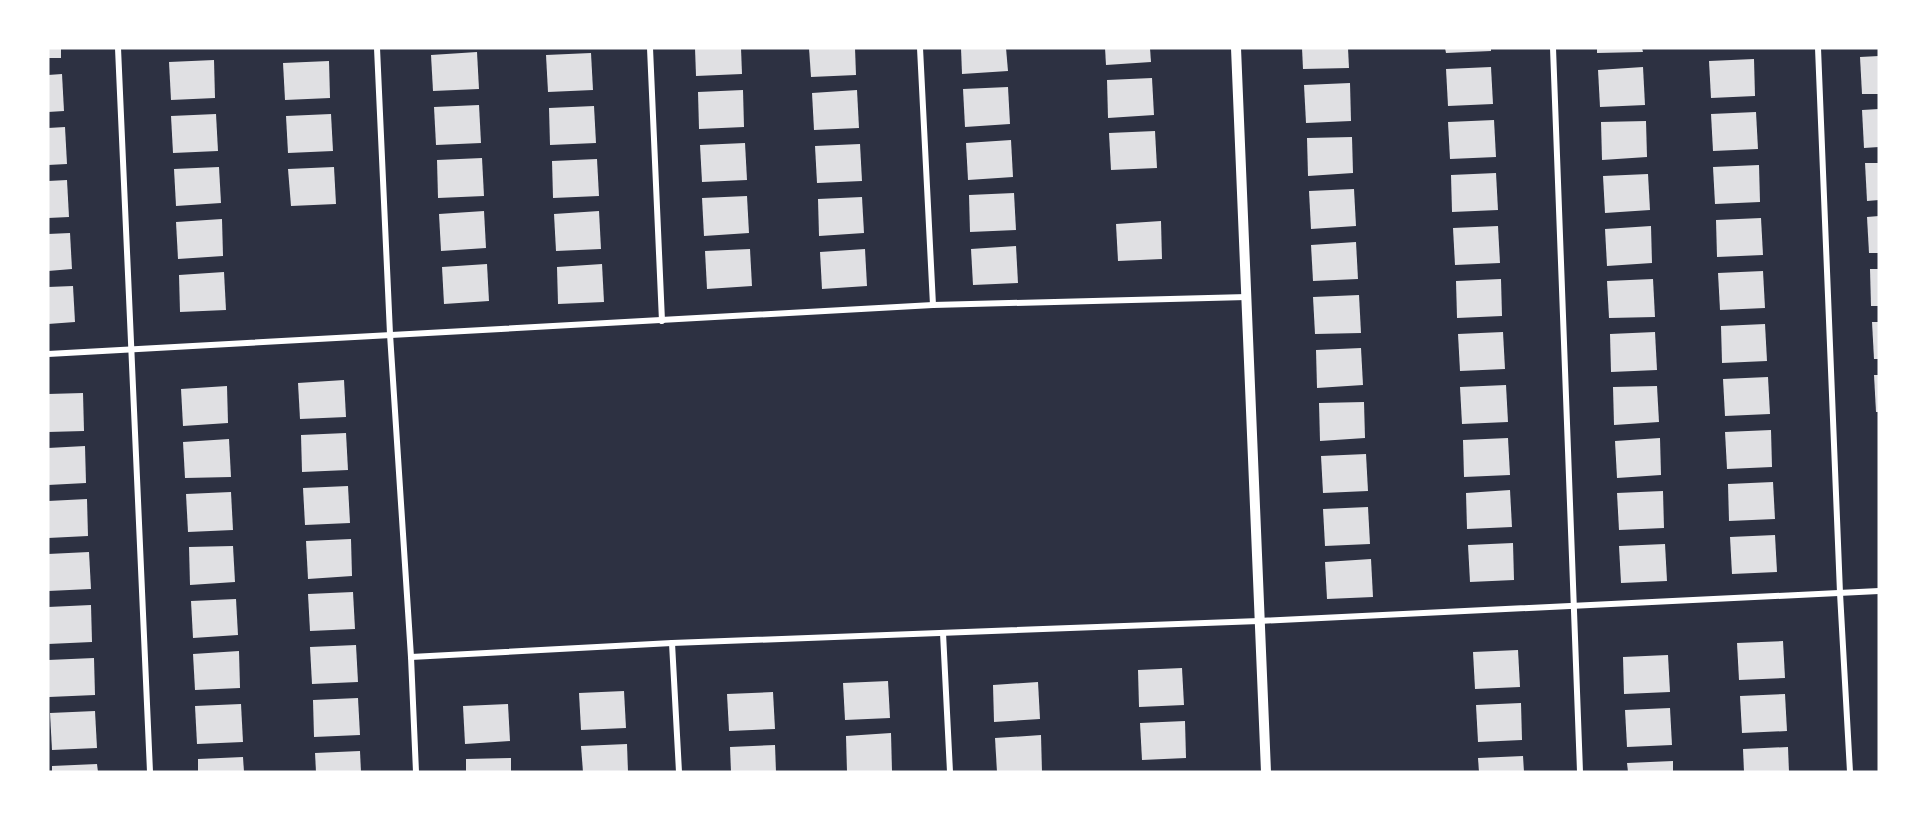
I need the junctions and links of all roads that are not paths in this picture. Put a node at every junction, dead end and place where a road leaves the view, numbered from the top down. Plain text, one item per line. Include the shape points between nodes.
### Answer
1 (118, 48) edge
2 (377, 48) edge
3 (650, 48) edge
4 (920, 48) edge
5 (1236, 48) edge
6 (1553, 48) edge
7 (1818, 48) edge
8 (1247, 297) junction
9 (933, 305) junction
10 (662, 321) junction
11 (390, 334) junction
12 (130, 349) junction
13 (48, 354) edge
14 (1879, 591) edge
15 (1840, 593) junction
16 (1573, 604) junction
17 (1258, 621) junction
18 (942, 633) junction
19 (672, 643) junction
20 (411, 657) junction
21 (150, 772) edge
22 (416, 772) edge
23 (679, 772) edge
24 (950, 772) edge
25 (1266, 772) edge
26 (1580, 772) edge
27 (1850, 772) edge

1 - 12 street
2 - 11 street
3 - 10 street
4 - 9 street
5 - 8 street
6 - 16 street
7 - 15 street
8 - 9 street
8 - 17 street
9 - 10 street
10 - 11 street
11 - 12 street
11 - 20 street
12 - 13 street
12 - 21 street
14 - 15 street
15 - 16 street
15 - 27 street
16 - 17 street
16 - 26 street
17 - 18 street
17 - 25 street
18 - 19 street
18 - 24 street
19 - 20 street
19 - 23 street
20 - 22 street

